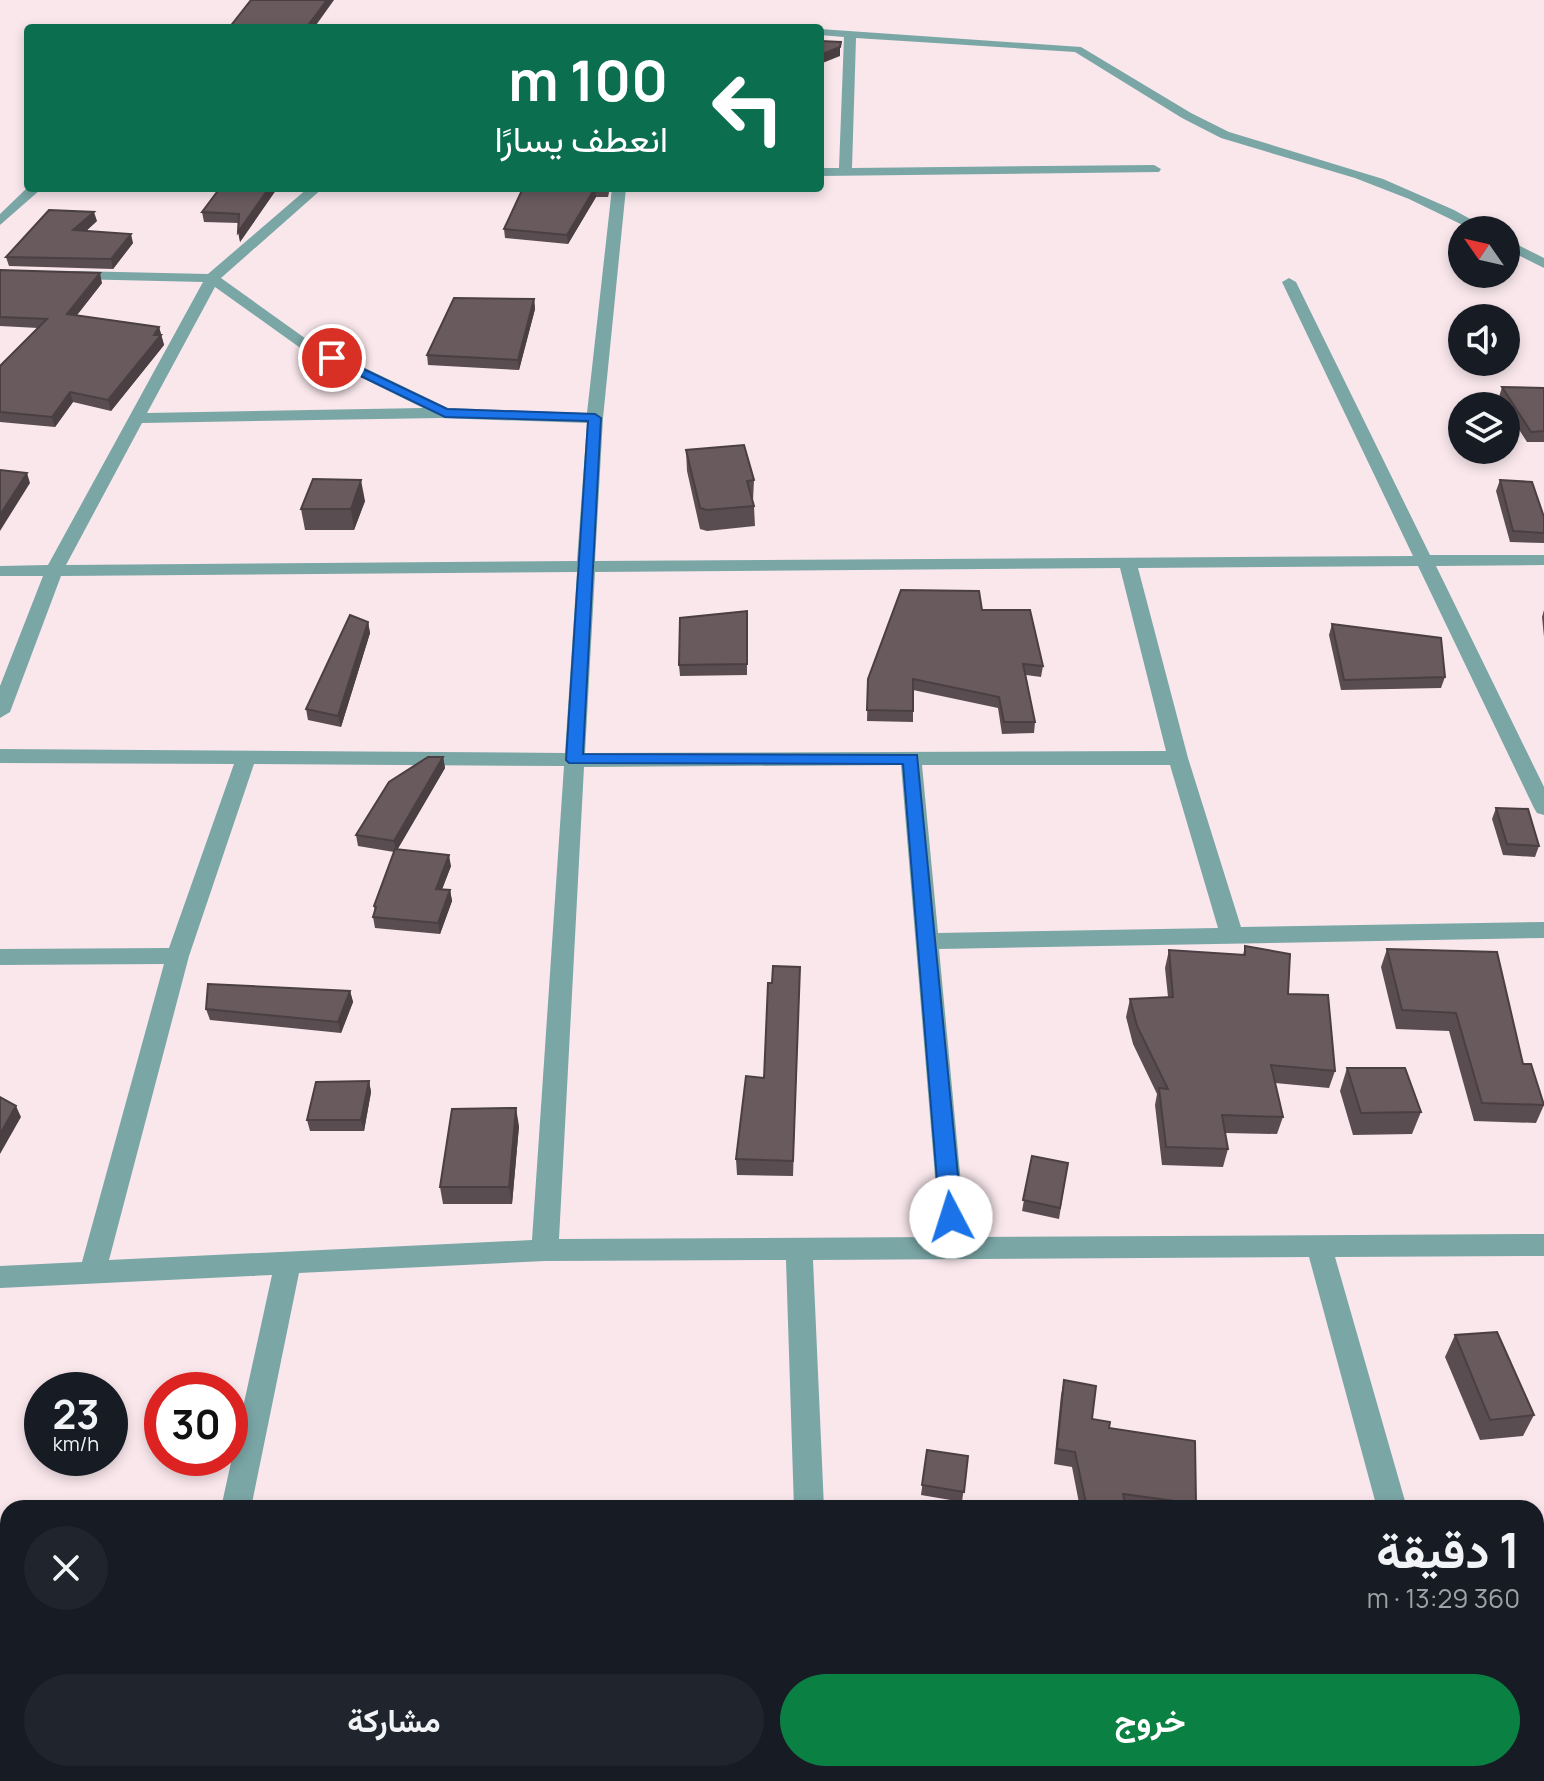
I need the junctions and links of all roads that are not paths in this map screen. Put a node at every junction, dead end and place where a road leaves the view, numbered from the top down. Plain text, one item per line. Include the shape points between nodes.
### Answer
1 (824, 32) edge
2 (850, 35) junction
3 (1154, 169) dead end
4 (845, 171) junction
5 (824, 172) edge
6 (31, 192) edge
7 (311, 192) edge
8 (619, 192) edge
9 (1454, 216) edge
10 (0, 221) edge
11 (1520, 251) edge
12 (1544, 264) edge
13 (61, 275) edge
14 (212, 278) junction
15 (1289, 282) dead end
16 (445, 413) junction
17 (137, 418) junction
18 (595, 418) junction
19 (1423, 560) junction
20 (1544, 560) edge
21 (1128, 563) junction
22 (586, 567) junction
23 (54, 570) junction
24 (0, 571) edge
25 (0, 712) edge
26 (0, 756) edge
27 (246, 758) junction
28 (1178, 758) junction
29 (911, 759) junction
30 (575, 760) junction
31 (1544, 808) edge
32 (1544, 930) edge
33 (1232, 936) junction
34 (927, 941) junction
35 (178, 956) junction
36 (0, 957) edge
37 (1544, 1245) edge
38 (1319, 1246) junction
39 (954, 1248) junction
40 (799, 1249) junction
41 (545, 1250) junction
42 (288, 1263) junction
43 (93, 1272) junction
44 (0, 1277) edge
45 (238, 1500) edge
46 (809, 1500) edge
47 (1390, 1500) edge

1 - 2 street
2 - 4 street
2 - 9 street via 1077,49 1189,120 1345,170
3 - 4 street
4 - 5 street
6 - 10 street
7 - 14 street
8 - 18 street
11 - 12 street
13 - 14 street
14 - 16 street via 304,344
14 - 17 street
15 - 19 street
16 - 17 street
16 - 18 street
17 - 23 street
18 - 22 street
19 - 20 street
19 - 21 street
19 - 31 street
21 - 22 street
21 - 28 street
22 - 23 street
22 - 30 street
23 - 24 street
23 - 25 street
26 - 27 street
27 - 30 street
27 - 35 street
28 - 29 street
28 - 33 street
29 - 30 street
29 - 34 street
30 - 41 street
32 - 33 street
33 - 34 street
34 - 39 street
35 - 36 street
35 - 43 street
37 - 38 street
38 - 39 street
38 - 47 street
39 - 40 street
40 - 41 street
40 - 46 street
41 - 42 street
42 - 43 street
42 - 45 street
43 - 44 street

